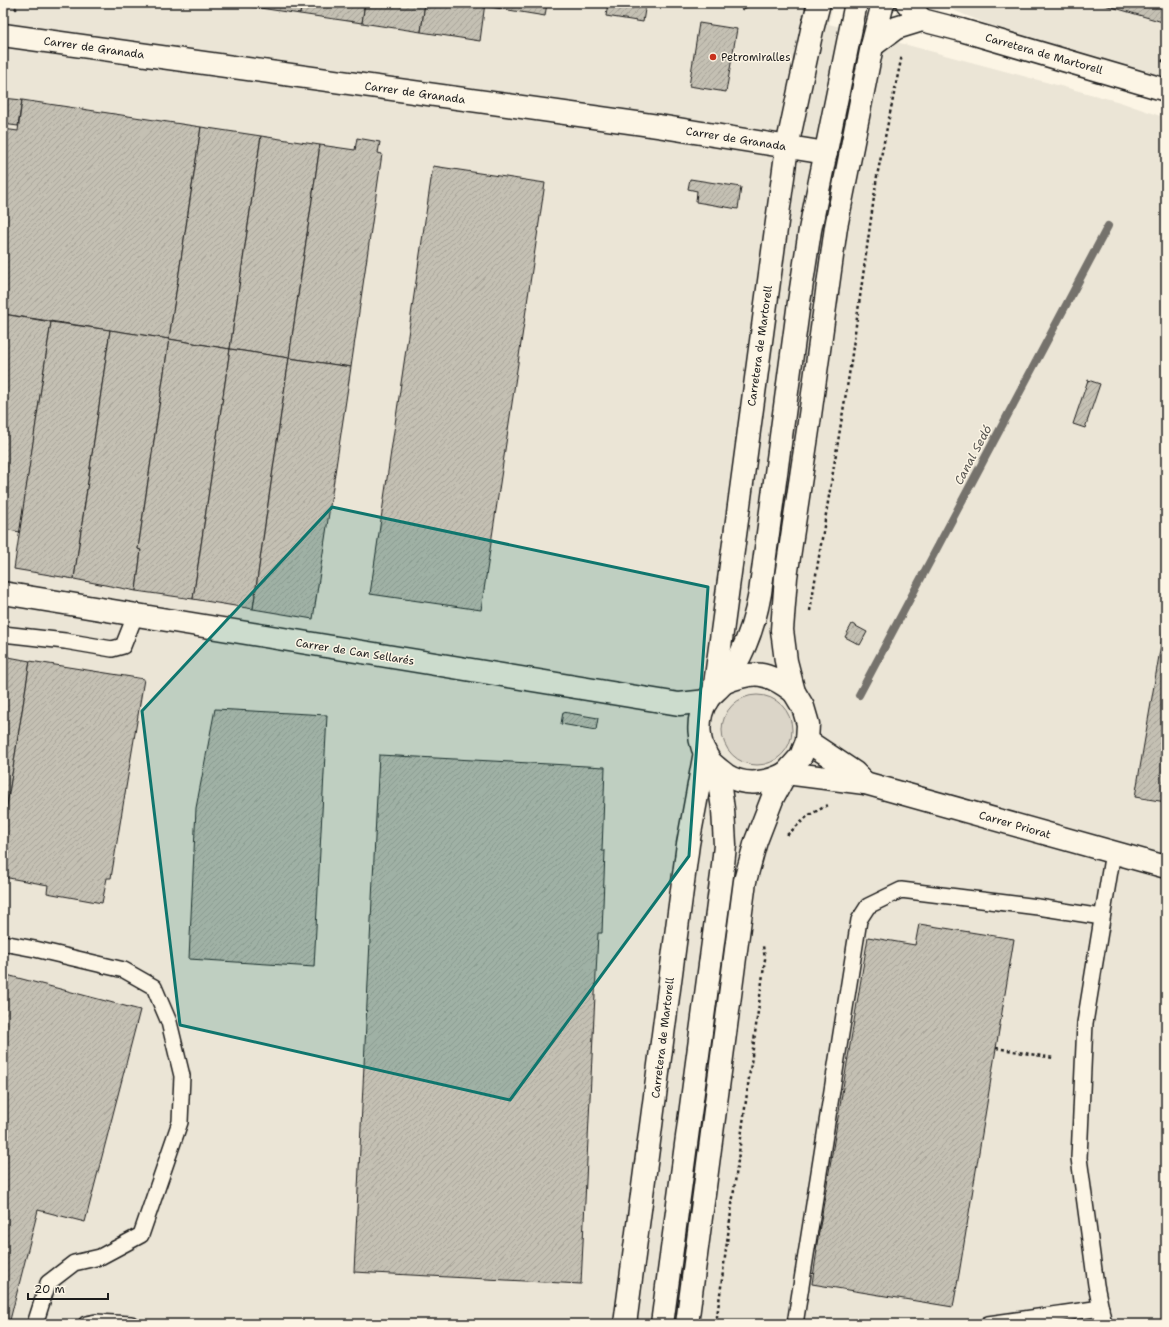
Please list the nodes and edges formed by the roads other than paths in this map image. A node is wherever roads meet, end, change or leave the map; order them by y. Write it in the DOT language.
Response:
graph roads {
  1 [pos="819,3"];
  2 [pos="856,3"];
  3 [pos="883,3"];
  4 [pos="907,3"];
  5 [pos="922,20"];
  6 [pos="3,35"];
  7 [pos="872,46"];
  8 [pos="1166,90"];
  9 [pos="787,147"];
  10 [pos="826,153"];
  11 [pos="3,593"];
  12 [pos="135,616"];
  13 [pos="3,634"];
  14 [pos="714,692"];
  15 [pos="794,692"];
  16 [pos="807,741"];
  17 [pos="711,760"];
  18 [pos="786,773"];
  19 [pos="859,782"];
  20 [pos="1113,852"];
  21 [pos="1166,867"];
  22 [pos="1102,917"];
  23 [pos="3,943"];
  24 [pos="1101,1308"];
  25 [pos="35,1324"];
  26 [pos="86,1324"];
  27 [pos="131,1324"];
  28 [pos="625,1324"];
  29 [pos="662,1324"];
  30 [pos="687,1324"];
  31 [pos="795,1324"];
  32 [pos="988,1324"];
  33 [pos="1104,1324"];
  1 -- 9 [label="street, Carretera de Martorell"];
  2 -- 10 [label="street, Carretera de Martorell"];
  3 -- 7 [label="street"];
  4 -- 5 [label="street"];
  5 -- 7 [label="street"];
  5 -- 8 [label="street, Carretera de Martorell"];
  6 -- 9 [label="street, Carrer de Granada"];
  7 -- 15 [label="street"];
  9 -- 10 [label="street, Carrer de Granada"];
  9 -- 14 [label="street, Carretera de Martorell"];
  10 -- 14 [label="street, Carretera de Martorell"];
  11 -- 12 [label="street, Carrer de Can Sellarés"];
  12 -- 13 [label="lane"];
  12 -- 14 [label="street, Carrer de Can Sellarés"];
  14 -- 15 [label="street"];
  14 -- 17 [label="street, Carretera de Martorell"];
  15 -- 16 [label="street"];
  16 -- 18 [label="street"];
  16 -- 19 [label="street, Carrer Priorat"];
  17 -- 18 [label="street"];
  17 -- 28 [label="street, Carretera de Martorell"];
  17 -- 29 [label="street, Carretera de Martorell"];
  18 -- 19 [label="street, Carrer Priorat"];
  18 -- 30 [label="street"];
  19 -- 20 [label="street, Carrer Priorat"];
  20 -- 21 [label="street, Carrer Priorat"];
  20 -- 22 [label="lane"];
  22 -- 24 [label="lane"];
  22 -- 31 [label="lane"];
  23 -- 25 [label="lane"];
  24 -- 32 [label="lane"];
  24 -- 33 [label="lane"];
  26 -- 27 [label="lane"];
}
